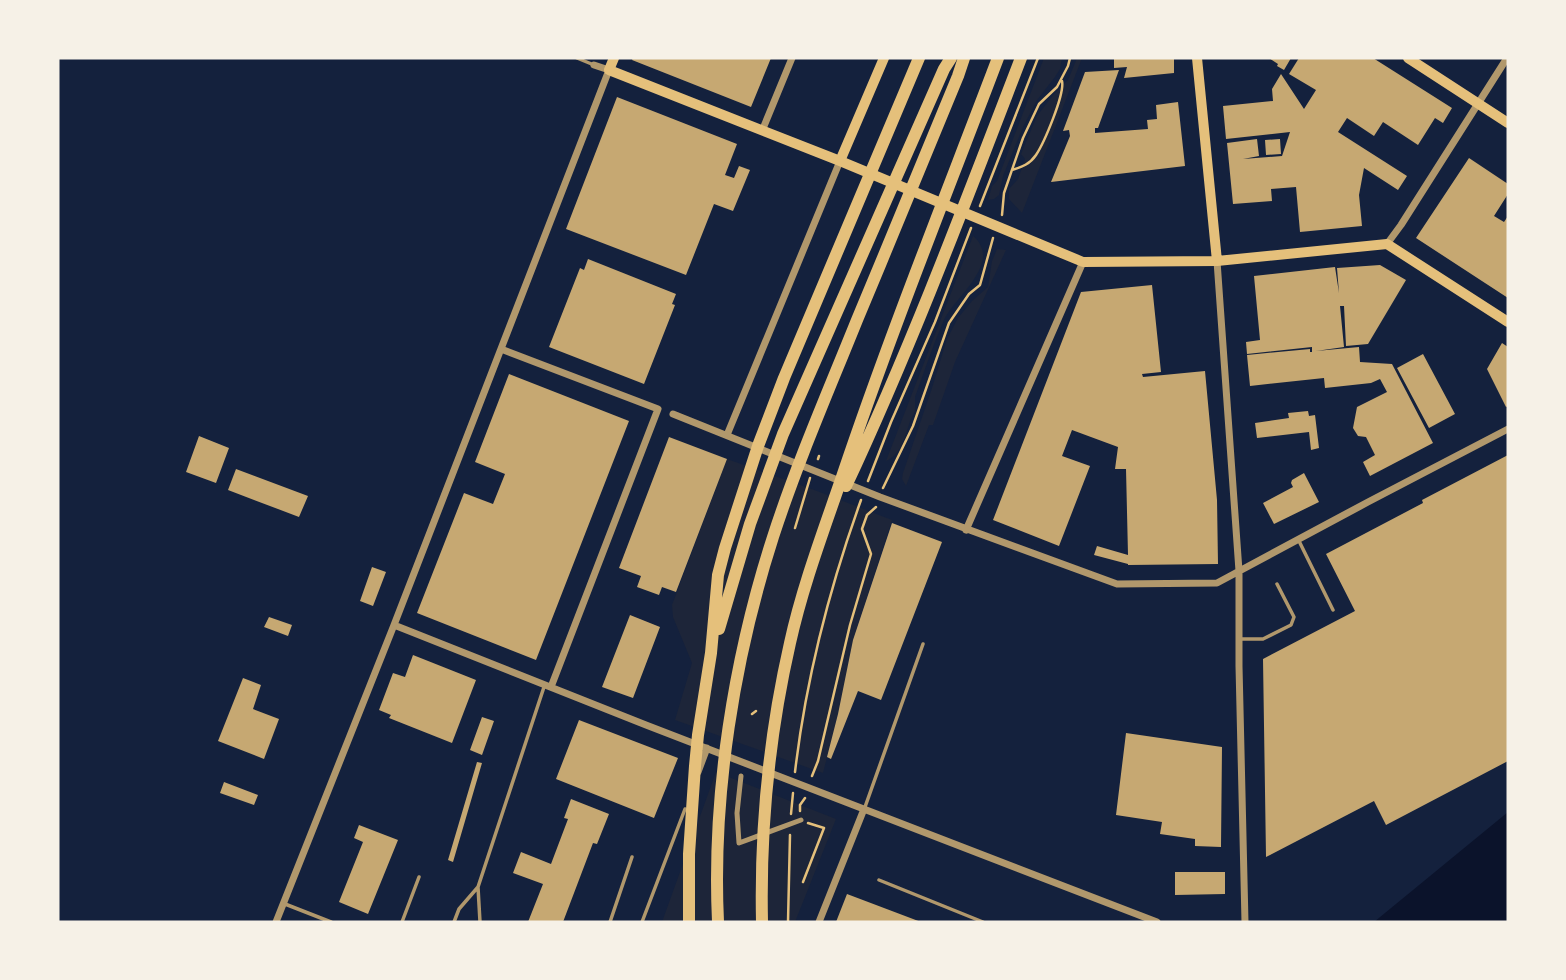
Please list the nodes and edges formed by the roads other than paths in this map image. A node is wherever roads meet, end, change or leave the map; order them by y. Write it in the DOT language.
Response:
graph roads {
  1 [pos="577,58"];
  2 [pos="614,58"];
  3 [pos="792,58"];
  4 [pos="884,58"];
  5 [pos="919,58"];
  6 [pos="951,58"];
  7 [pos="964,58"];
  8 [pos="998,58"];
  9 [pos="1021,58"];
  10 [pos="1197,58"];
  11 [pos="1408,58"];
  12 [pos="1507,58"];
  13 [pos="594,65"];
  14 [pos="609,70"];
  15 [pos="1478,103"];
  16 [pos="1508,123"];
  17 [pos="762,131"];
  18 [pos="840,162"];
  19 [pos="1387,244"];
  20 [pos="1217,261"];
  21 [pos="1083,262"];
  22 [pos="1508,321"];
  23 [pos="501,349"];
  24 [pos="673,414"];
  25 [pos="1508,429"];
  26 [pos="727,435"];
  27 [pos="967,530"];
  28 [pos="1298,539"];
  29 [pos="819,544"];
  30 [pos="1239,571"];
  31 [pos="1277,584"];
  32 [pos="1333,610"];
  33 [pos="394,625"];
  34 [pos="1239,639"];
  35 [pos="923,644"];
  36 [pos="711,653"];
  37 [pos="548,686"];
  38 [pos="708,748"];
  39 [pos="741,776"];
  40 [pos="685,809"];
  41 [pos="864,809"];
  42 [pos="801,820"];
  43 [pos="632,856"];
  44 [pos="419,877"];
  45 [pos="879,880"];
  46 [pos="478,887"];
  47 [pos="284,903"];
  48 [pos="276,922"];
  49 [pos="331,922"];
  50 [pos="402,922"];
  51 [pos="454,922"];
  52 [pos="480,922"];
  53 [pos="610,922"];
  54 [pos="642,922"];
  55 [pos="689,922"];
  56 [pos="718,922"];
  57 [pos="762,922"];
  58 [pos="819,922"];
  59 [pos="983,922"];
  60 [pos="1157,922"];
  61 [pos="1245,922"];
  1 -- 13 [label="lane"];
  2 -- 14 [label="main road"];
  3 -- 17 [label="street"];
  4 -- 18 [label="main road"];
  5 -- 36 [label="highway"];
  6 -- 36 [label="highway"];
  7 -- 56 [label="highway"];
  8 -- 29 [label="highway"];
  9 -- 29 [label="highway"];
  10 -- 20 [label="main road"];
  11 -- 15 [label="main road"];
  12 -- 15 [label="street"];
  13 -- 14 [label="street"];
  14 -- 17 [label="main road"];
  14 -- 23 [label="street"];
  15 -- 16 [label="main road"];
  15 -- 19 [label="street"];
  17 -- 18 [label="main road"];
  18 -- 21 [label="main road"];
  18 -- 26 [label="street"];
  19 -- 20 [label="main road"];
  19 -- 22 [label="main road"];
  20 -- 21 [label="main road"];
  20 -- 30 [label="street"];
  21 -- 27 [label="street"];
  23 -- 33 [label="street"];
  23 -- 37 [label="street"];
  24 -- 26 [label="street"];
  25 -- 28 [label="street"];
  26 -- 27 [label="street"];
  27 -- 30 [label="street"];
  28 -- 30 [label="street"];
  28 -- 32 [label="lane"];
  29 -- 57 [label="highway"];
  30 -- 34 [label="street"];
  31 -- 34 [label="lane"];
  33 -- 37 [label="street"];
  33 -- 47 [label="street"];
  34 -- 61 [label="street"];
  35 -- 41 [label="lane"];
  36 -- 55 [label="highway"];
  37 -- 38 [label="street"];
  37 -- 46 [label="lane"];
  38 -- 40 [label="street"];
  38 -- 41 [label="street"];
  39 -- 42 [label="street"];
  40 -- 54 [label="lane"];
  41 -- 58 [label="street"];
  41 -- 60 [label="street"];
  43 -- 53 [label="lane"];
  44 -- 50 [label="lane"];
  45 -- 59 [label="lane"];
  46 -- 51 [label="lane"];
  46 -- 52 [label="lane"];
  47 -- 48 [label="street"];
  47 -- 49 [label="lane"];
}
